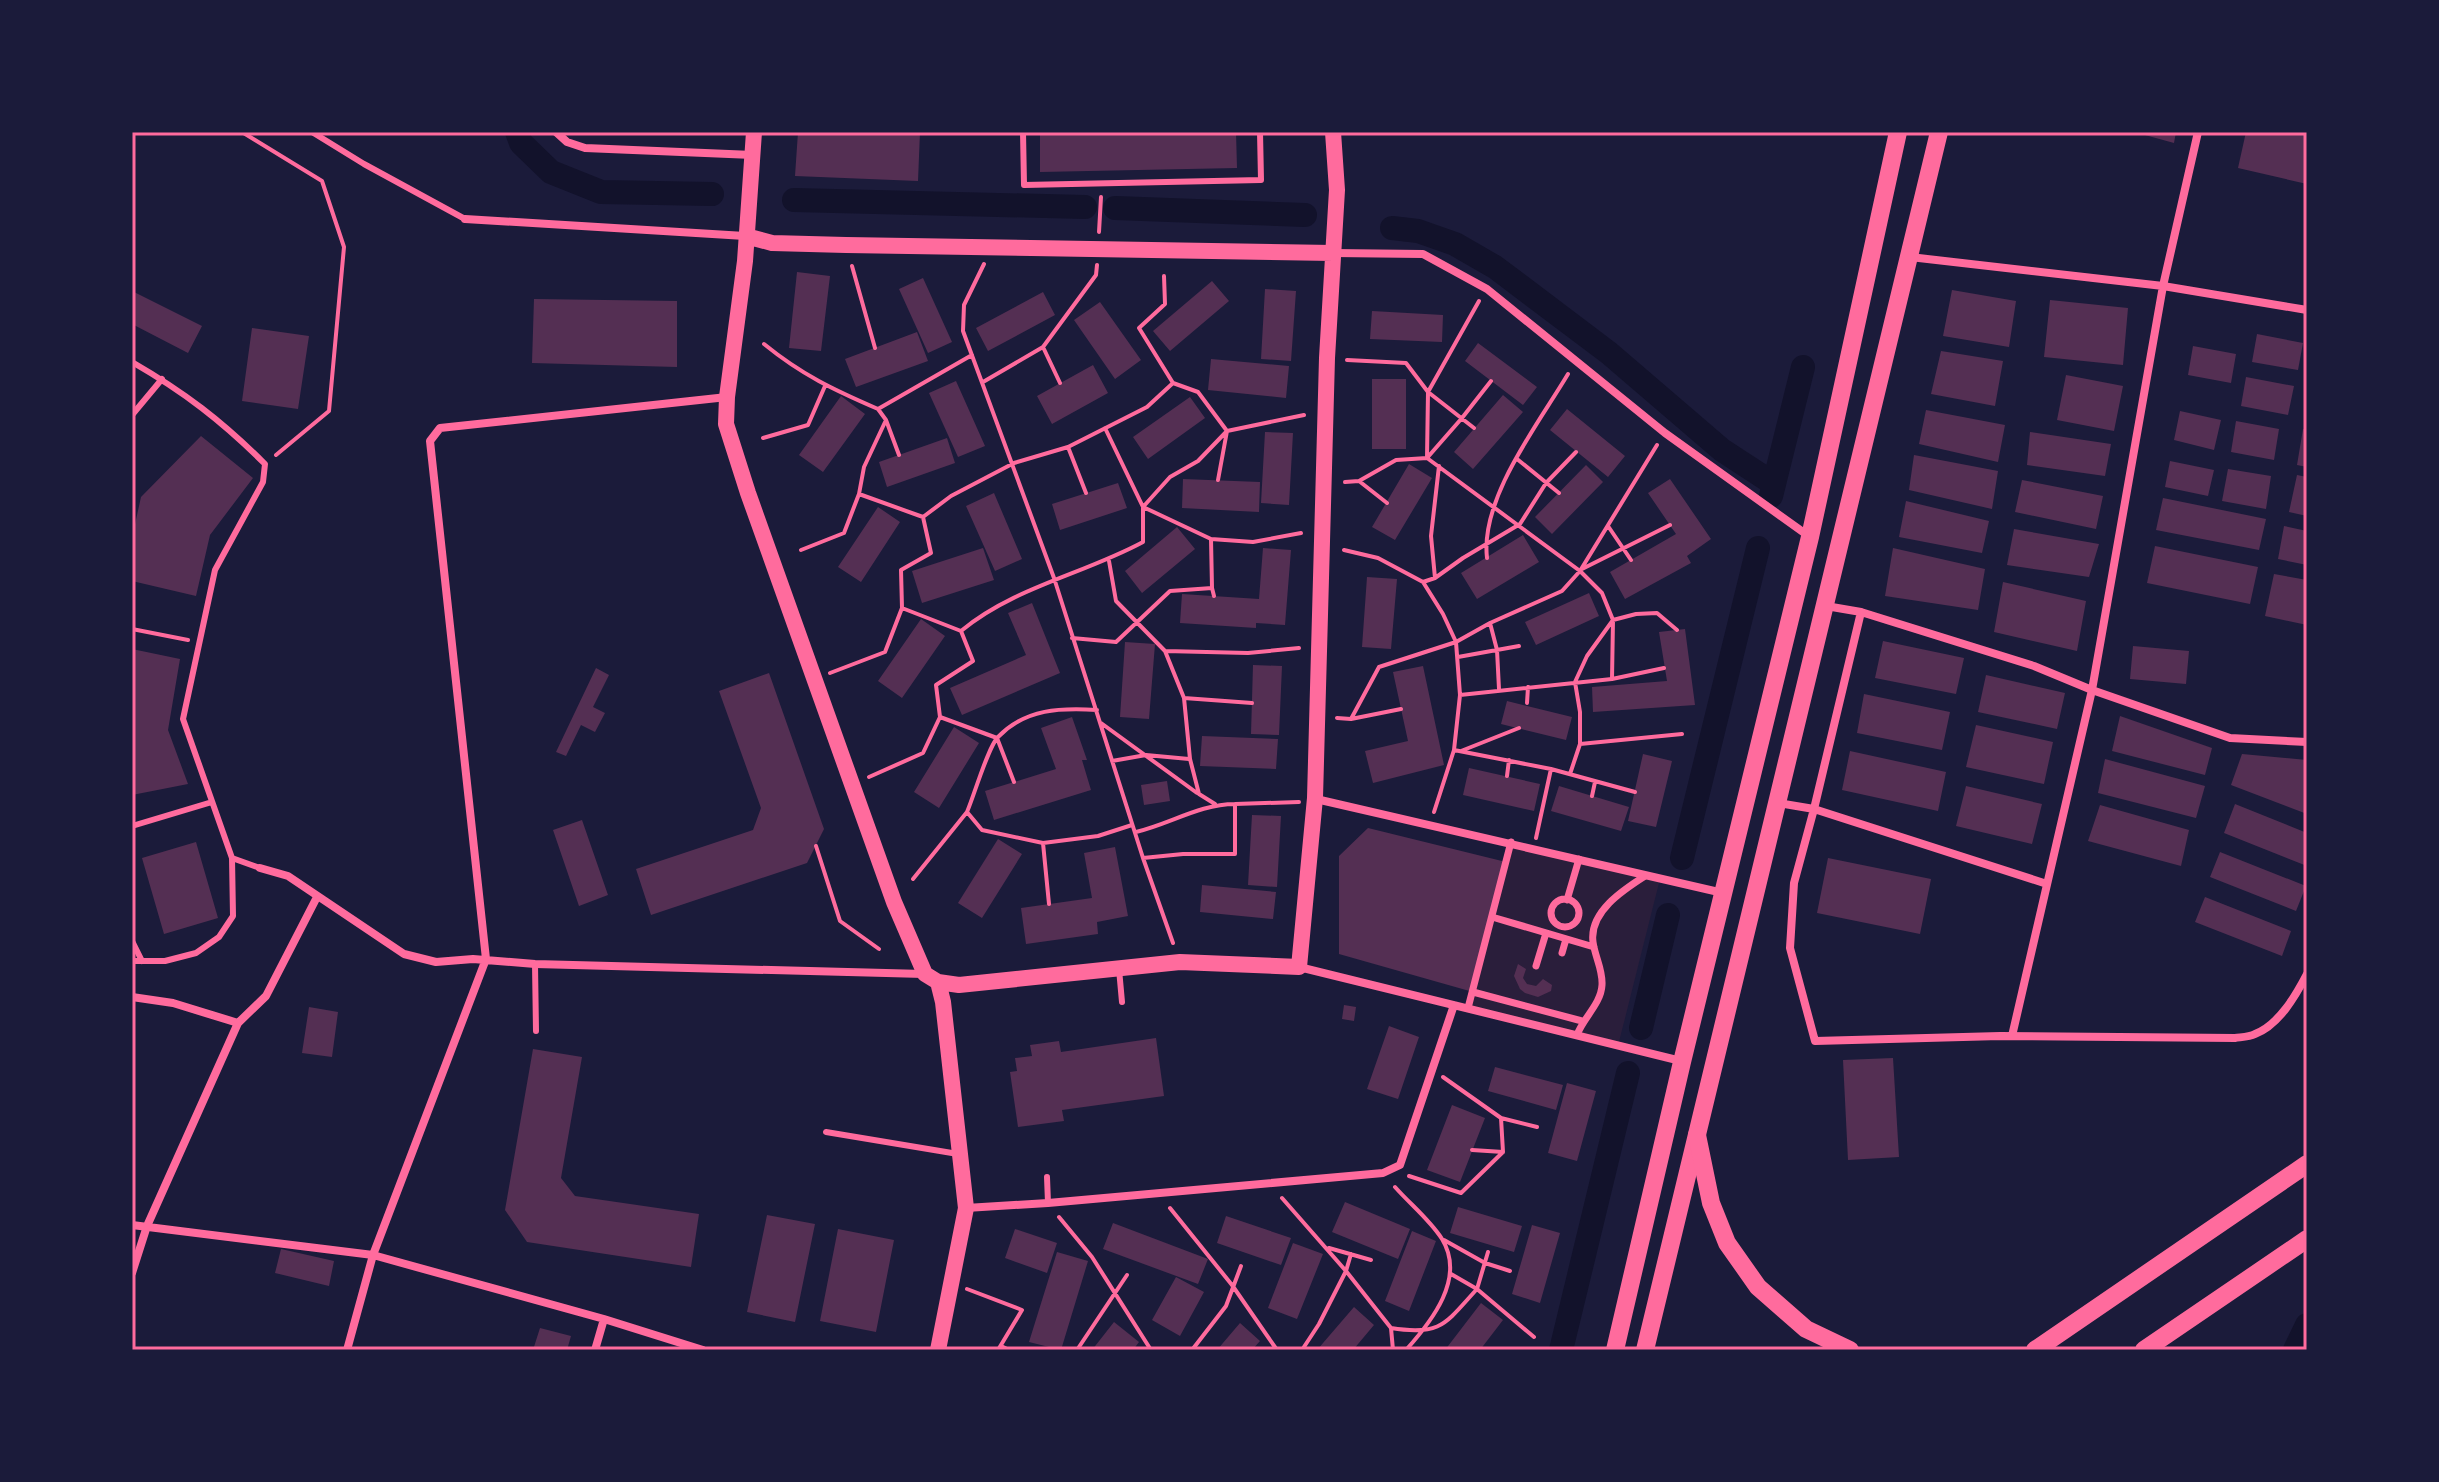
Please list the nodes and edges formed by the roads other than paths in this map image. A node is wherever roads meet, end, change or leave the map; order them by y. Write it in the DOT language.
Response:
graph roads {
  1 [pos="312,132"];
  2 [pos="556,132"];
  3 [pos="754,132"];
  4 [pos="1023,132"];
  5 [pos="1260,132"];
  6 [pos="1333,132"];
  7 [pos="1898,132"];
  8 [pos="1939,132"];
  9 [pos="2198,132"];
  10 [pos="753,155"];
  11 [pos="465,219"];
  12 [pos="746,236"];
  13 [pos="1333,253"];
  14 [pos="1910,257"];
  15 [pos="2163,286"];
  16 [pos="2307,310"];
  17 [pos="132,362"];
  18 [pos="162,379"];
  19 [pos="727,397"];
  20 [pos="132,415"];
  21 [pos="1810,537"];
  22 [pos="1825,606"];
  23 [pos="1861,612"];
  24 [pos="2092,690"];
  25 [pos="2307,742"];
  26 [pos="1315,798"];
  27 [pos="212,802"];
  28 [pos="1778,803"];
  29 [pos="1814,809"];
  30 [pos="132,826"];
  31 [pos="1511,842"];
  32 [pos="232,858"];
  33 [pos="1579,859"];
  34 [pos="260,868"];
  35 [pos="1645,876"];
  36 [pos="2047,884"];
  37 [pos="1724,893"];
  38 [pos="317,897"];
  39 [pos="1567,900"];
  40 [pos="1579,916"];
  41 [pos="1492,917"];
  42 [pos="1597,922"];
  43 [pos="1561,927"];
  44 [pos="1546,933"];
  45 [pos="1562,938"];
  46 [pos="132,941"];
  47 [pos="1594,947"];
  48 [pos="1562,953"];
  49 [pos="486,959"];
  50 [pos="132,961"];
  51 [pos="142,961"];
  52 [pos="535,964"];
  53 [pos="1536,966"];
  54 [pos="1299,967"];
  55 [pos="1119,969"];
  56 [pos="2307,974"];
  57 [pos="932,978"];
  58 [pos="1473,992"];
  59 [pos="132,997"];
  60 [pos="1122,1002"];
  61 [pos="1454,1005"];
  62 [pos="1468,1008"];
  63 [pos="1582,1021"];
  64 [pos="238,1023"];
  65 [pos="536,1031"];
  66 [pos="1577,1035"];
  67 [pos="2012,1036"];
  68 [pos="1682,1062"];
  69 [pos="826,1132"];
  70 [pos="1697,1135"];
  71 [pos="958,1154"];
  72 [pos="2307,1164"];
  73 [pos="1047,1177"];
  74 [pos="1048,1203"];
  75 [pos="966,1208"];
  76 [pos="132,1225"];
  77 [pos="147,1226"];
  78 [pos="2307,1239"];
  79 [pos="373,1255"];
  80 [pos="132,1273"];
  81 [pos="604,1319"];
  82 [pos="347,1350"];
  83 [pos="595,1350"];
  84 [pos="703,1350"];
  85 [pos="938,1350"];
  86 [pos="1615,1350"];
  87 [pos="1645,1350"];
  88 [pos="1850,1350"];
  89 [pos="2035,1350"];
  90 [pos="2144,1350"];
  1 -- 11 [label="lane"];
  2 -- 10 [label="street"];
  3 -- 10 [label="main road"];
  4 -- 5 [label="lane"];
  6 -- 13 [label="main road"];
  7 -- 21 [label="main road"];
  8 -- 14 [label="main road"];
  9 -- 15 [label="street"];
  10 -- 12 [label="main road"];
  11 -- 12 [label="street"];
  12 -- 13 [label="main road"];
  12 -- 19 [label="main road"];
  13 -- 21 [label="street"];
  13 -- 26 [label="main road"];
  14 -- 15 [label="street"];
  14 -- 22 [label="main road"];
  15 -- 16 [label="street"];
  15 -- 24 [label="street"];
  17 -- 18 [label="lane"];
  18 -- 20 [label="lane"];
  18 -- 27 [label="lane"];
  19 -- 49 [label="street"];
  19 -- 57 [label="main road"];
  21 -- 37 [label="main road"];
  22 -- 23 [label="street"];
  22 -- 28 [label="main road"];
  23 -- 24 [label="street"];
  23 -- 29 [label="street"];
  24 -- 25 [label="street"];
  24 -- 36 [label="street"];
  26 -- 31 [label="street"];
  26 -- 54 [label="main road"];
  27 -- 30 [label="lane"];
  27 -- 32 [label="lane"];
  28 -- 29 [label="street"];
  28 -- 70 [label="main road"];
  29 -- 36 [label="street"];
  29 -- 67 [label="street"];
  31 -- 33 [label="street"];
  31 -- 41 [label="street"];
  32 -- 34 [label="lane"];
  32 -- 51 [label="lane"];
  33 -- 35 [label="street"];
  33 -- 39 [label="street"];
  34 -- 38 [label="street"];
  35 -- 37 [label="street"];
  35 -- 42 [label="street"];
  36 -- 67 [label="street"];
  37 -- 68 [label="main road"];
  38 -- 49 [label="street"];
  38 -- 64 [label="street"];
  39 -- 40 [label="street"];
  39 -- 43 [label="street"];
  40 -- 42 [label="street"];
  40 -- 43 [label="street"];
  41 -- 44 [label="street"];
  41 -- 58 [label="street"];
  42 -- 47 [label="street"];
  43 -- 45 [label="street"];
  44 -- 45 [label="street"];
  44 -- 53 [label="street"];
  45 -- 47 [label="street"];
  45 -- 48 [label="street"];
  46 -- 51 [label="lane"];
  47 -- 63 [label="street"];
  49 -- 52 [label="street"];
  49 -- 79 [label="street"];
  50 -- 51 [label="lane"];
  52 -- 57 [label="street"];
  52 -- 65 [label="lane"];
  54 -- 55 [label="main road"];
  54 -- 61 [label="street"];
  55 -- 57 [label="main road"];
  55 -- 60 [label="lane"];
  56 -- 67 [label="street"];
  57 -- 71 [label="main road"];
  58 -- 62 [label="street"];
  58 -- 63 [label="street"];
  59 -- 64 [label="street"];
  61 -- 62 [label="street"];
  61 -- 74 [label="street"];
  62 -- 66 [label="street"];
  63 -- 66 [label="street"];
  64 -- 77 [label="street"];
  66 -- 68 [label="street"];
  68 -- 86 [label="main road"];
  69 -- 71 [label="lane"];
  70 -- 87 [label="main road"];
  70 -- 88 [label="main road"];
  71 -- 75 [label="main road"];
  72 -- 89 [label="main road"];
  73 -- 74 [label="lane"];
  74 -- 75 [label="street"];
  75 -- 85 [label="main road"];
  76 -- 77 [label="street"];
  77 -- 79 [label="street"];
  77 -- 80 [label="street"];
  78 -- 90 [label="main road"];
  79 -- 81 [label="street"];
  79 -- 82 [label="street"];
  81 -- 83 [label="street"];
  81 -- 84 [label="street"];
}
